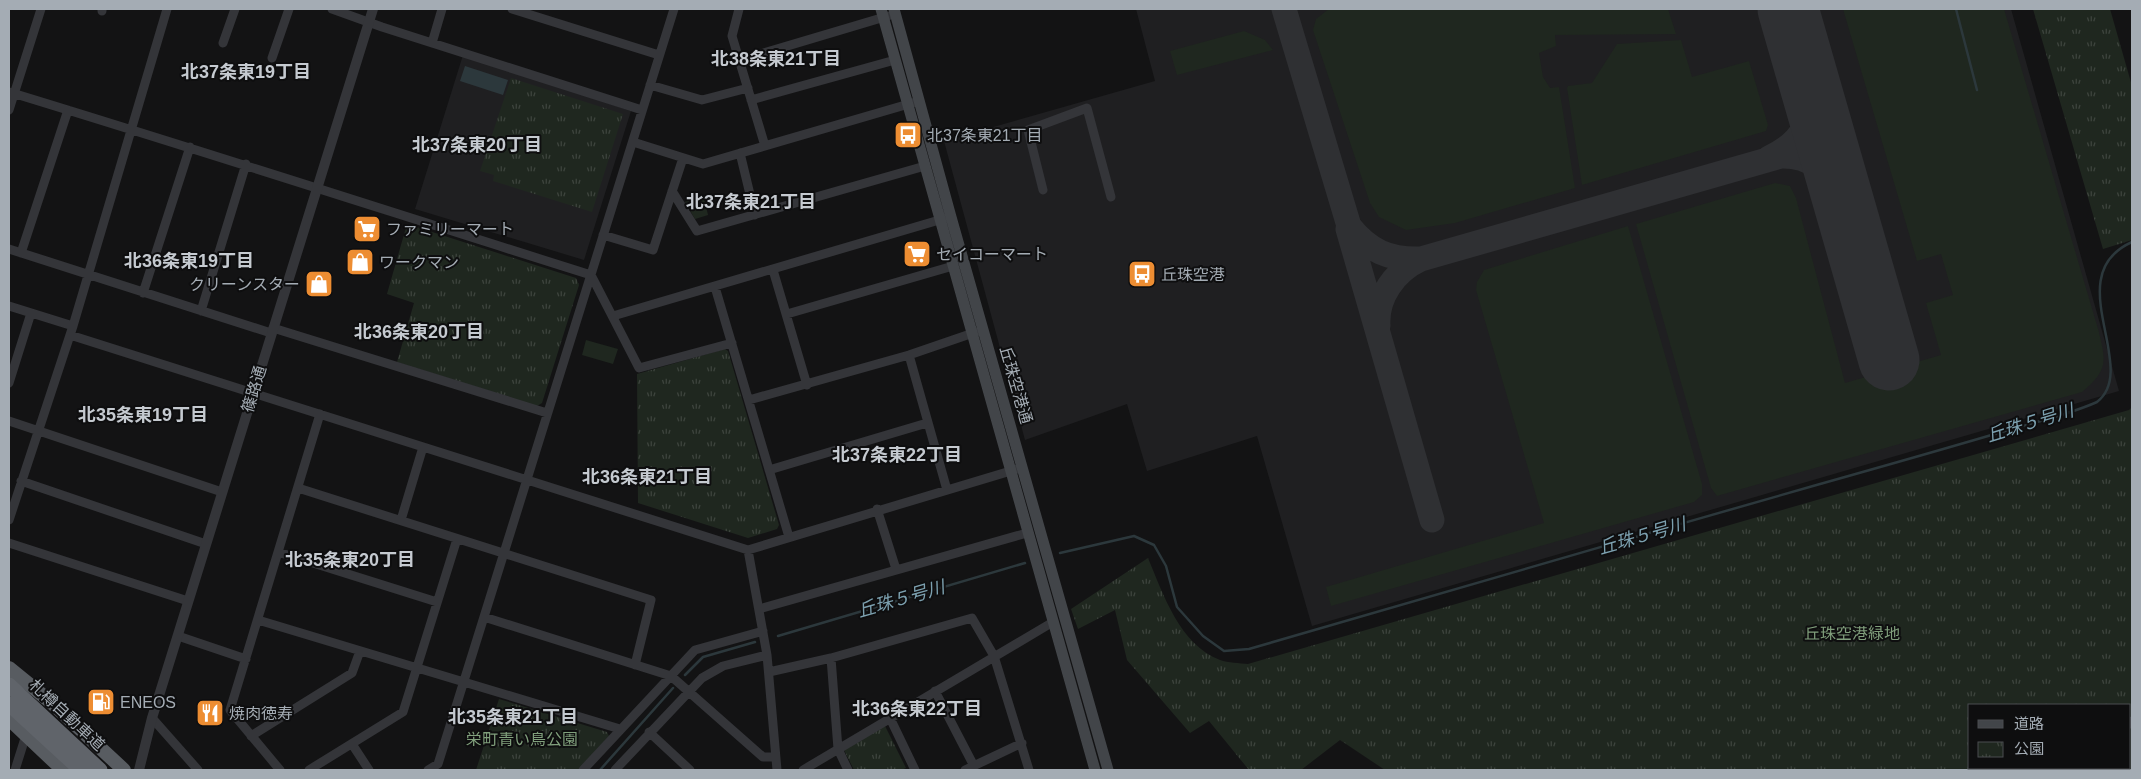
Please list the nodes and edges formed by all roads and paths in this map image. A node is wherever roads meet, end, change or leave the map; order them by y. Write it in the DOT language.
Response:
graph roads {
  1 [pos="41,9"];
  2 [pos="167,9"];
  3 [pos="235,9"];
  4 [pos="289,9"];
  5 [pos="332,9"];
  6 [pos="372,9"];
  7 [pos="442,9"];
  8 [pos="512,9"];
  9 [pos="674,9"];
  10 [pos="739,9"];
  11 [pos="895,11"];
  12 [pos="882,13"];
  13 [pos="368,21"];
  14 [pos="223,43"];
  15 [pos="432,43"];
  16 [pos="659,55"];
  17 [pos="272,58"];
  18 [pos="740,60"];
  19 [pos="895,60"];
  20 [pos="650,85"];
  21 [pos="748,88"];
  22 [pos="12,93"];
  23 [pos="751,100"];
  24 [pos="914,103"];
  25 [pos="9,110"];
  26 [pos="68,110"];
  27 [pos="642,110"];
  28 [pos="130,129"];
  29 [pos="632,142"];
  30 [pos="765,146"];
  31 [pos="190,147"];
  32 [pos="740,153"];
  33 [pos="683,158"];
  34 [pos="246,164"];
  35 [pos="925,166"];
  36 [pos="317,189"];
  37 [pos="1043,190"];
  38 [pos="672,191"];
  39 [pos="1111,197"];
  40 [pos="755,215"];
  41 [pos="945,218"];
  42 [pos="603,235"];
  43 [pos="9,249"];
  44 [pos="21,253"];
  45 [pos="953,266"];
  46 [pos="774,270"];
  47 [pos="87,275"];
  48 [pos="591,275"];
  49 [pos="715,287"];
  50 [pos="143,293"];
  51 [pos="9,306"];
  52 [pos="201,311"];
  53 [pos="31,313"];
  54 [pos="787,314"];
  55 [pos="613,316"];
  56 [pos="71,331"];
  57 [pos="272,331"];
  58 [pos="978,332"];
  59 [pos="732,342"];
  60 [pos="909,355"];
  61 [pos="9,383"];
  62 [pos="807,385"];
  63 [pos="253,393"];
  64 [pos="749,400"];
  65 [pos="547,413"];
  66 [pos="320,414"];
  67 [pos="9,421"];
  68 [pos="927,424"];
  69 [pos="38,432"];
  70 [pos="423,447"];
  71 [pos="1016,469"];
  72 [pos="769,470"];
  73 [pos="527,480"];
  74 [pos="21,481"];
  75 [pos="298,488"];
  76 [pos="947,490"];
  77 [pos="222,492"];
  78 [pos="877,509"];
  79 [pos="9,520"];
  80 [pos="401,520"];
  81 [pos="1027,533"];
  82 [pos="789,537"];
  83 [pos="457,539"];
  84 [pos="9,543"];
  85 [pos="206,544"];
  86 [pos="748,550"];
  87 [pos="278,552"];
  88 [pos="504,554"];
  89 [pos="896,570"];
  90 [pos="188,601"];
  91 [pos="437,602"];
  92 [pos="759,609"];
  93 [pos="484,618"];
  94 [pos="258,620"];
  95 [pos="1054,622"];
  96 [pos="763,631"];
  97 [pos="178,636"];
  98 [pos="360,651"];
  99 [pos="767,655"];
  100 [pos="994,656"];
  101 [pos="831,658"];
  102 [pos="246,659"];
  103 [pos="635,664"];
  104 [pos="9,668"];
  105 [pos="417,668"];
  106 [pos="769,672"];
  107 [pos="671,676"];
  108 [pos="464,683"];
  109 [pos="9,685"];
  110 [pos="935,691"];
  111 [pos="689,692"];
  112 [pos="9,704"];
  113 [pos="152,718"];
  114 [pos="890,718"];
  115 [pos="9,719"];
  116 [pos="620,729"];
  117 [pos="649,732"];
  118 [pos="26,735"];
  119 [pos="251,736"];
  120 [pos="1022,743"];
  121 [pos="352,744"];
  122 [pos="838,749"];
  123 [pos="774,757"];
  124 [pos="974,766"];
  125 [pos="441,767"];
  126 [pos="9,769"];
  127 [pos="14,770"];
  128 [pos="62,770"];
  129 [pos="81,770"];
  130 [pos="100,770"];
  131 [pos="124,770"];
  132 [pos="139,770"];
  133 [pos="198,770"];
  134 [pos="280,770"];
  135 [pos="309,770"];
  136 [pos="369,770"];
  137 [pos="428,770"];
  138 [pos="583,770"];
  139 [pos="615,770"];
  140 [pos="690,770"];
  141 [pos="777,770"];
  142 [pos="804,770"];
  143 [pos="848,770"];
  144 [pos="914,770"];
  145 [pos="965,770"];
  146 [pos="1029,770"];
  147 [pos="1095,770"];
  148 [pos="1108,770"];
  1 -- 22 [label="street"];
  2 -- 28 [label="street"];
  3 -- 14 [label="street"];
  4 -- 17 [label="street"];
  5 -- 13 [label="street"];
  6 -- 13 [label="street, 篠路通"];
  7 -- 15 [label="street"];
  8 -- 16 [label="street"];
  9 -- 16 [label="street"];
  10 -- 18 [label="street"];
  11 -- 12 [label="street"];
  11 -- 24 [label="main road, 丘珠空港通"];
  12 -- 18 [label="street"];
  12 -- 19 [label="main road, 丘珠空港通"];
  13 -- 15 [label="street"];
  13 -- 36 [label="street, 篠路通"];
  15 -- 27 [label="street"];
  16 -- 20 [label="street"];
  18 -- 21 [label="street"];
  19 -- 23 [label="street"];
  19 -- 24 [label="main road, 丘珠空港通"];
  20 -- 21 [label="street"];
  20 -- 27 [label="street"];
  21 -- 23 [label="street"];
  22 -- 25 [label="street"];
  22 -- 26 [label="street"];
  23 -- 30 [label="street"];
  24 -- 30 [label="street"];
  24 -- 35 [label="main road, 丘珠空港通"];
  24 -- 41 [label="main road, 丘珠空港通"];
  26 -- 28 [label="street"];
  26 -- 44 [label="street"];
  27 -- 29 [label="street"];
  28 -- 31 [label="street"];
  28 -- 47 [label="street"];
  29 -- 33 [label="street"];
  29 -- 42 [label="street"];
  30 -- 32 [label="street"];
  31 -- 34 [label="street"];
  31 -- 50 [label="street"];
  32 -- 33 [label="street"];
  32 -- 40 [label="street"];
  33 -- 38 [label="street"];
  34 -- 36 [label="street"];
  34 -- 52 [label="street"];
  35 -- 40 [label="street"];
  35 -- 41 [label="main road, 丘珠空港通"];
  36 -- 48 [label="street"];
  36 -- 57 [label="street, 篠路通"];
  37 -- 39 [label="street"];
  38 -- 40 [label="street"];
  38 -- 42 [label="street"];
  41 -- 45 [label="main road, 丘珠空港通"];
  41 -- 46 [label="street"];
  41 -- 58 [label="main road, 丘珠空港通"];
  42 -- 48 [label="street"];
  43 -- 44 [label="street"];
  44 -- 47 [label="street"];
  45 -- 54 [label="street"];
  45 -- 58 [label="main road, 丘珠空港通"];
  46 -- 49 [label="street"];
  46 -- 54 [label="street"];
  47 -- 50 [label="street"];
  47 -- 56 [label="street"];
  48 -- 55 [label="street"];
  48 -- 65 [label="street"];
  49 -- 55 [label="street"];
  49 -- 59 [label="street"];
  50 -- 52 [label="street"];
  51 -- 53 [label="street"];
  52 -- 57 [label="street"];
  53 -- 56 [label="street"];
  53 -- 61 [label="street"];
  54 -- 62 [label="street"];
  55 -- 59 [label="street"];
  56 -- 63 [label="street"];
  56 -- 69 [label="street"];
  57 -- 63 [label="street, 篠路通"];
  57 -- 65 [label="street"];
  58 -- 60 [label="street"];
  58 -- 71 [label="main road, 丘珠空港通"];
  59 -- 64 [label="street"];
  60 -- 62 [label="street"];
  60 -- 68 [label="street"];
  62 -- 64 [label="street"];
  63 -- 66 [label="street"];
  63 -- 77 [label="street, 篠路通"];
  64 -- 72 [label="street"];
  65 -- 73 [label="street"];
  66 -- 70 [label="street"];
  66 -- 75 [label="street"];
  67 -- 69 [label="street"];
  68 -- 72 [label="street"];
  68 -- 76 [label="street"];
  69 -- 74 [label="street"];
  69 -- 77 [label="street"];
  70 -- 73 [label="street"];
  70 -- 80 [label="street"];
  71 -- 76 [label="street"];
  71 -- 81 [label="main road, 丘珠空港通"];
  71 -- 148 [label="main road, 丘珠空港通"];
  72 -- 82 [label="street"];
  73 -- 86 [label="street"];
  73 -- 88 [label="street"];
  74 -- 79 [label="street"];
  74 -- 85 [label="street"];
  75 -- 80 [label="street"];
  75 -- 87 [label="street"];
  76 -- 78 [label="street"];
  77 -- 85 [label="street, 篠路通"];
  78 -- 82 [label="street"];
  78 -- 89 [label="street"];
  80 -- 83 [label="street"];
  81 -- 89 [label="street"];
  81 -- 95 [label="main road, 丘珠空港通"];
  82 -- 86 [label="street"];
  83 -- 88 [label="street"];
  83 -- 91 [label="street"];
  84 -- 90 [label="street"];
  85 -- 90 [label="street, 篠路通"];
  86 -- 92 [label="street"];
  87 -- 91 [label="street"];
  87 -- 94 [label="street"];
  88 -- 93 [label="street"];
  88 -- 103 [label="street"];
  89 -- 92 [label="street"];
  90 -- 97 [label="street, 篠路通"];
  91 -- 105 [label="street"];
  92 -- 96 [label="street"];
  93 -- 103 [label="street"];
  93 -- 108 [label="street"];
  94 -- 98 [label="street"];
  94 -- 102 [label="street"];
  95 -- 100 [label="street"];
  95 -- 147 [label="main road, 丘珠空港通"];
  96 -- 99 [label="street"];
  96 -- 107 [label="street"];
  97 -- 102 [label="street"];
  97 -- 113 [label="street, 篠路通"];
  98 -- 105 [label="street"];
  98 -- 119 [label="street"];
  99 -- 106 [label="street"];
  99 -- 111 [label="street"];
  100 -- 101 [label="street"];
  100 -- 110 [label="street"];
  100 -- 120 [label="street"];
  101 -- 106 [label="street"];
  101 -- 122 [label="street"];
  102 -- 119 [label="street"];
  103 -- 107 [label="street"];
  104 -- 131 [label="highway"];
  105 -- 108 [label="street"];
  105 -- 121 [label="street"];
  106 -- 123 [label="street"];
  107 -- 111 [label="street"];
  107 -- 116 [label="street"];
  108 -- 116 [label="street"];
  108 -- 125 [label="street"];
  109 -- 130 [label="highway, 札樽自動車道"];
  110 -- 114 [label="street"];
  110 -- 124 [label="street"];
  111 -- 117 [label="street"];
  111 -- 123 [label="street"];
  112 -- 129 [label="highway, 札樽自動車道"];
  113 -- 132 [label="street, 篠路通"];
  113 -- 133 [label="street"];
  114 -- 122 [label="street"];
  114 -- 144 [label="street"];
  115 -- 118 [label="highway"];
  116 -- 138 [label="street"];
  117 -- 139 [label="street"];
  117 -- 140 [label="street"];
  118 -- 127 [label="street"];
  118 -- 128 [label="highway"];
  119 -- 134 [label="street"];
  120 -- 124 [label="street"];
  120 -- 146 [label="street"];
  121 -- 135 [label="street"];
  121 -- 136 [label="street"];
  122 -- 142 [label="street"];
  122 -- 143 [label="street"];
  123 -- 141 [label="street"];
  124 -- 145 [label="street"];
  125 -- 137 [label="street"];
  126 -- 127 [label="street"];
}
